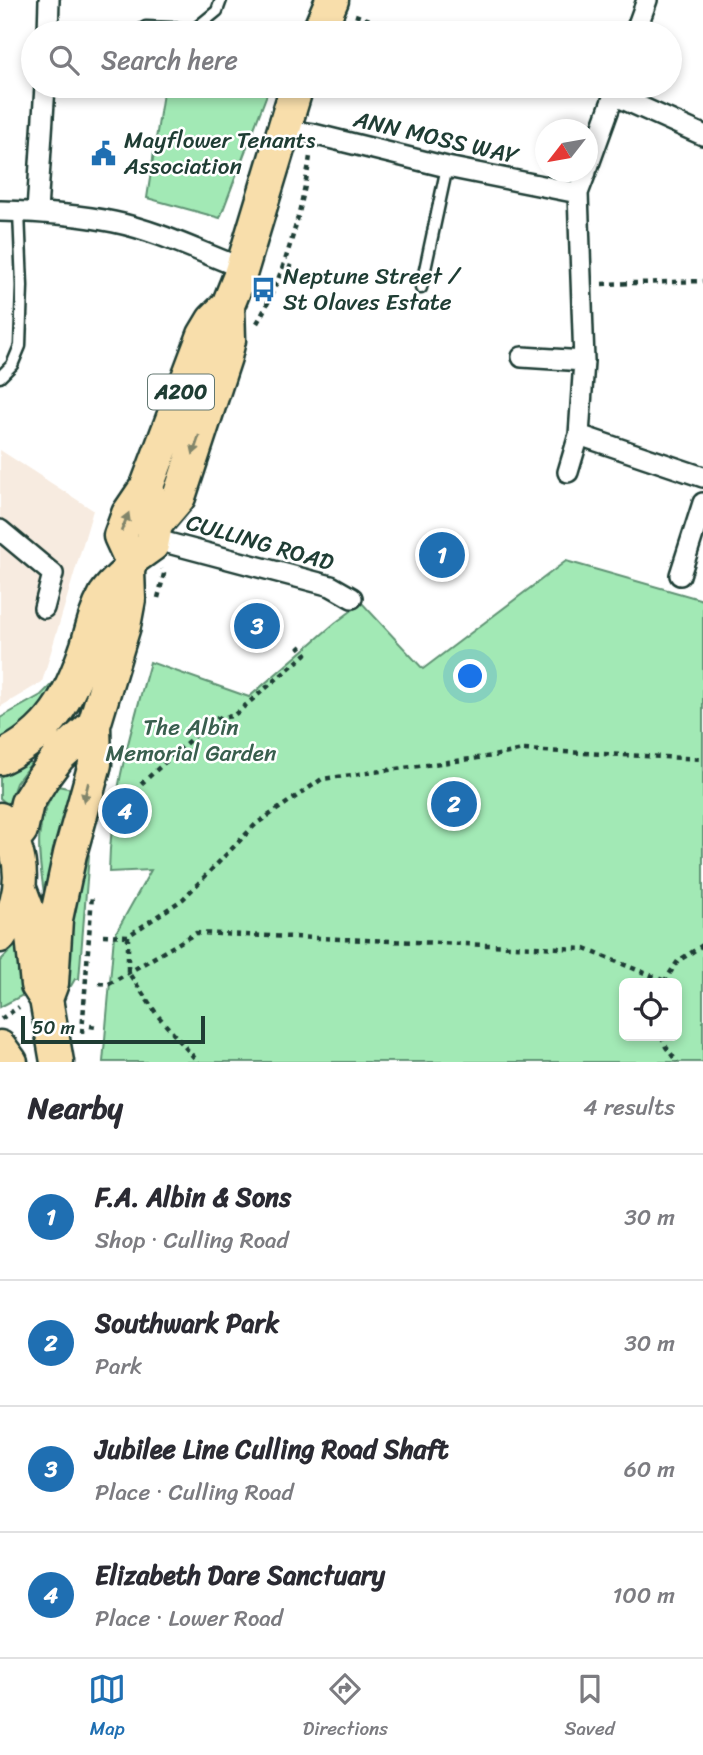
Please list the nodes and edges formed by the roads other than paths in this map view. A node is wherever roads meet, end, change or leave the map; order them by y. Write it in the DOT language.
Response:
graph roads {
  1 [pos="49,0"];
  2 [pos="220,0"];
  3 [pos="647,0"];
  4 [pos="343,8"];
  5 [pos="48,21"];
  6 [pos="205,21"];
  7 [pos="329,21"];
  8 [pos="639,21"];
  9 [pos="43,98"];
  10 [pos="293,98"];
  11 [pos="613,98"];
  12 [pos="631,98"];
  13 [pos="284,130"];
  14 [pos="703,135"];
  15 [pos="598,139"];
  16 [pos="447,167"];
  17 [pos="582,182"];
  18 [pos="578,192"];
  19 [pos="19,211"];
  20 [pos="242,268"];
  21 [pos="421,288"];
  22 [pos="228,304"];
  23 [pos="522,357"];
  24 [pos="584,361"];
  25 [pos="0,377"];
  26 [pos="579,435"];
  27 [pos="568,472"];
  28 [pos="703,477"];
  29 [pos="147,486"];
  30 [pos="703,503"];
  31 [pos="0,530"];
  32 [pos="142,549"];
  33 [pos="680,575"];
  34 [pos="352,598"];
  35 [pos="44,608"];
  36 [pos="94,725"];
  37 [pos="0,758"];
  38 [pos="5,829"];
  39 [pos="20,889"];
  40 [pos="0,936"];
  41 [pos="36,1002"];
  42 [pos="0,1047"];
  43 [pos="11,1062"];
  44 [pos="57,1062"];
  1 -- 5 [label="street"];
  2 -- 6 [label="lane"];
  3 -- 8 [label="street"];
  4 -- 7 [label="main road"];
  9 -- 19 [label="street"];
  10 -- 13 [label="main road, A200"];
  11 -- 15 [label="street"];
  12 -- 14 [label="street"];
  13 -- 16 [label="street, ANN MOSS WAY"];
  13 -- 20 [label="main road, A200"];
  16 -- 18 [label="street, ANN MOSS WAY"];
  16 -- 21 [label="lane"];
  17 -- 18 [label="street"];
  18 -- 24 [label="street"];
  19 -- 20 [label="street"];
  19 -- 25 [label="lane"];
  20 -- 22 [label="main road, A200"];
  22 -- 29 [label="main road, A200"];
  22 -- 32 [label="main road, one-way"];
  23 -- 24 [label="street"];
  24 -- 26 [label="street"];
  26 -- 27 [label="street"];
  26 -- 28 [label="street"];
  29 -- 32 [label="main road, A200"];
  32 -- 29 [label="main road, A200, one-way"];
  30 -- 33 [label="street"];
  31 -- 35 [label="street"];
  32 -- 34 [label="street, CULLING ROAD"];
  32 -- 36 [label="main road, A200"];
  32 -- 37 [label="main road"];
  36 -- 38 [label="main road"];
  36 -- 41 [label="main road, one-way"];
  38 -- 39 [label="main road"];
  39 -- 40 [label="main road"];
  39 -- 41 [label="main road"];
  41 -- 44 [label="main road"];
  42 -- 43 [label="main road"];
}
